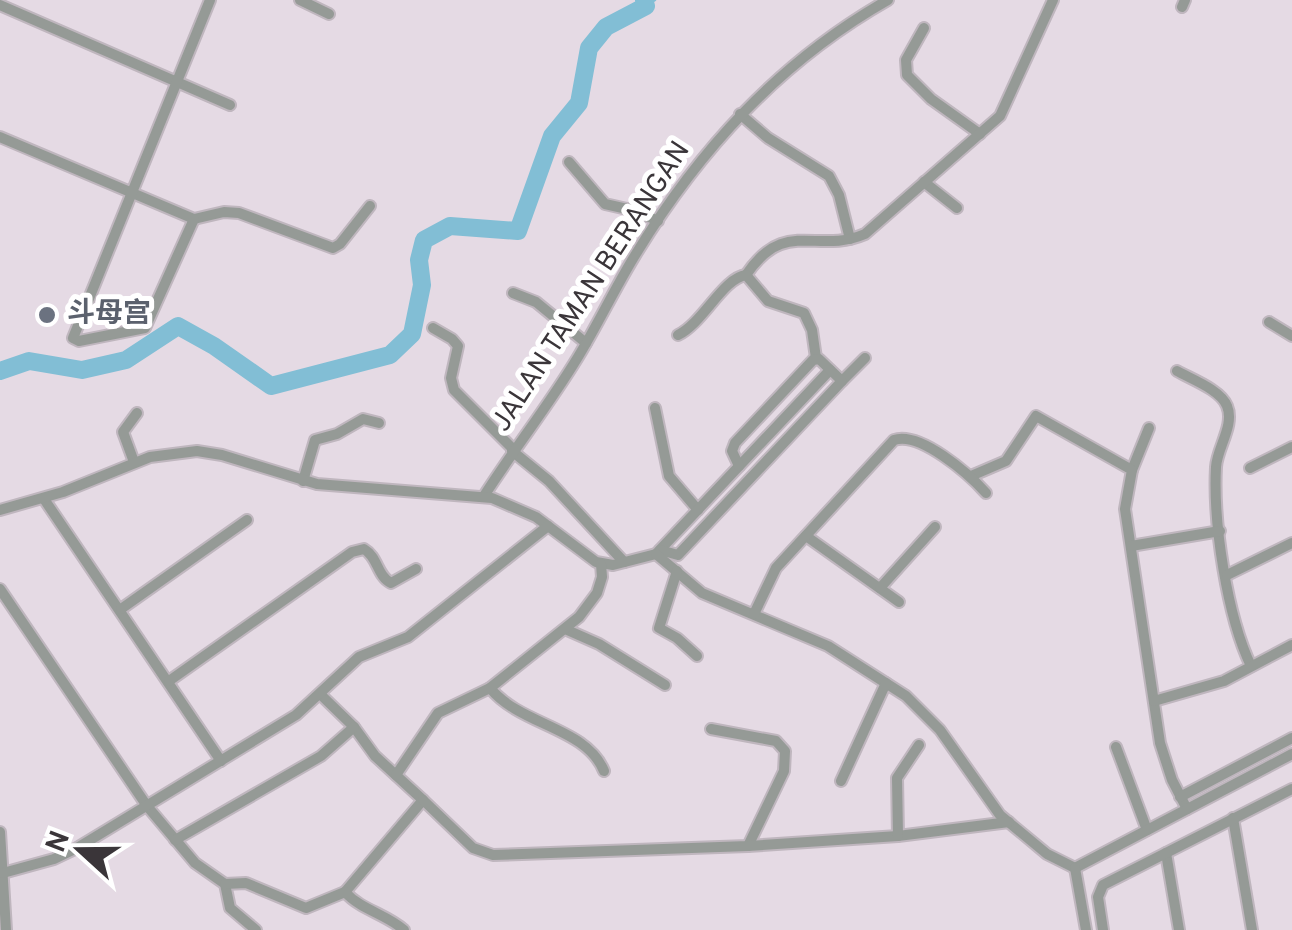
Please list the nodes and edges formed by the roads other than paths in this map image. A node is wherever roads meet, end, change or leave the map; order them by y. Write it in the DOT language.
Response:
graph roads {
  1 [pos="210,0"];
  2 [pos="300,0"];
  3 [pos="888,0"];
  4 [pos="1053,0"];
  5 [pos="0,4"];
  6 [pos="328,14"];
  7 [pos="924,28"];
  8 [pos="177,83"];
  9 [pos="230,105"];
  10 [pos="740,114"];
  11 [pos="980,134"];
  12 [pos="0,137"];
  13 [pos="569,162"];
  14 [pos="924,182"];
  15 [pos="131,194"];
  16 [pos="370,206"];
  17 [pos="957,208"];
  18 [pos="194,219"];
  19 [pos="658,221"];
  20 [pos="850,239"];
  21 [pos="746,275"];
  22 [pos="513,293"];
  23 [pos="1269,322"];
  24 [pos="432,328"];
  25 [pos="678,335"];
  26 [pos="1292,336"];
  27 [pos="586,343"];
  28 [pos="816,358"];
  29 [pos="865,358"];
  30 [pos="830,370"];
  31 [pos="1177,371"];
  32 [pos="842,382"];
  33 [pos="654,408"];
  34 [pos="137,414"];
  35 [pos="379,423"];
  36 [pos="1149,428"];
  37 [pos="1292,447"];
  38 [pos="513,450"];
  39 [pos="134,462"];
  40 [pos="739,466"];
  41 [pos="1250,468"];
  42 [pos="1132,470"];
  43 [pos="971,476"];
  44 [pos="303,481"];
  45 [pos="986,493"];
  46 [pos="484,496"];
  47 [pos="44,499"];
  48 [pos="0,510"];
  49 [pos="698,510"];
  50 [pos="246,520"];
  51 [pos="548,526"];
  52 [pos="935,527"];
  53 [pos="1220,531"];
  54 [pos="806,536"];
  55 [pos="1292,543"];
  56 [pos="1131,546"];
  57 [pos="658,552"];
  58 [pos="624,562"];
  59 [pos="601,564"];
  60 [pos="416,569"];
  61 [pos="677,571"];
  62 [pos="1227,575"];
  63 [pos="880,588"];
  64 [pos="0,589"];
  65 [pos="899,602"];
  66 [pos="120,609"];
  67 [pos="754,614"];
  68 [pos="565,628"];
  69 [pos="1292,645"];
  70 [pos="696,656"];
  71 [pos="1251,666"];
  72 [pos="169,681"];
  73 [pos="886,683"];
  74 [pos="664,685"];
  75 [pos="490,688"];
  76 [pos="320,694"];
  77 [pos="1154,700"];
  78 [pos="354,727"];
  79 [pos="711,729"];
  80 [pos="1292,738"];
  81 [pos="919,744"];
  82 [pos="1116,747"];
  83 [pos="1292,754"];
  84 [pos="221,761"];
  85 [pos="604,772"];
  86 [pos="396,774"];
  87 [pos="841,781"];
  88 [pos="1292,789"];
  89 [pos="1180,797"];
  90 [pos="424,800"];
  91 [pos="147,806"];
  92 [pos="1187,809"];
  93 [pos="1233,818"];
  94 [pos="1008,822"];
  95 [pos="1147,830"];
  96 [pos="0,832"];
  97 [pos="898,836"];
  98 [pos="175,840"];
  99 [pos="748,846"];
  100 [pos="1166,853"];
  101 [pos="1075,868"];
  102 [pos="4,873"];
  103 [pos="225,884"];
  104 [pos="2,888"];
  105 [pos="345,892"];
  106 [pos="6,930"];
  107 [pos="256,930"];
  108 [pos="404,930"];
  109 [pos="1086,930"];
  110 [pos="1103,930"];
  111 [pos="1179,930"];
  112 [pos="1252,930"];
  1 -- 8 [label="street"];
  2 -- 6 [label="street"];
  3 -- 10 [label="street, JALAN TAMAN BERANGAN"];
  4 -- 11 [label="street"];
  5 -- 8 [label="street"];
  7 -- 11 [label="street"];
  8 -- 9 [label="street"];
  8 -- 15 [label="street"];
  10 -- 19 [label="street, JALAN TAMAN BERANGAN"];
  10 -- 20 [label="street"];
  11 -- 14 [label="street"];
  12 -- 15 [label="street"];
  13 -- 19 [label="street"];
  14 -- 17 [label="street"];
  14 -- 20 [label="street"];
  15 -- 18 [label="street"];
  15 -- 18 [label="street"];
  16 -- 18 [label="street"];
  19 -- 27 [label="street, JALAN TAMAN BERANGAN"];
  20 -- 21 [label="street"];
  21 -- 25 [label="street"];
  21 -- 28 [label="street"];
  22 -- 27 [label="street"];
  23 -- 26 [label="street"];
  24 -- 38 [label="street"];
  27 -- 38 [label="street, JALAN TAMAN BERANGAN"];
  28 -- 30 [label="street"];
  28 -- 40 [label="street"];
  29 -- 32 [label="street"];
  30 -- 32 [label="street"];
  30 -- 40 [label="street"];
  31 -- 53 [label="street"];
  32 -- 57 [label="street"];
  33 -- 49 [label="street"];
  34 -- 39 [label="street"];
  35 -- 44 [label="street"];
  36 -- 42 [label="street"];
  37 -- 41 [label="street"];
  38 -- 46 [label="street, JALAN TAMAN BERANGAN"];
  38 -- 58 [label="street"];
  39 -- 44 [label="street"];
  39 -- 47 [label="street"];
  40 -- 49 [label="street"];
  42 -- 43 [label="street"];
  42 -- 56 [label="street"];
  43 -- 45 [label="street"];
  43 -- 54 [label="street"];
  44 -- 46 [label="street"];
  46 -- 51 [label="street"];
  47 -- 48 [label="street"];
  47 -- 66 [label="street"];
  49 -- 57 [label="street"];
  50 -- 66 [label="street"];
  51 -- 59 [label="street"];
  51 -- 76 [label="street"];
  52 -- 63 [label="street"];
  53 -- 56 [label="street"];
  53 -- 62 [label="street"];
  54 -- 63 [label="street"];
  54 -- 67 [label="street"];
  55 -- 62 [label="street"];
  56 -- 77 [label="street"];
  57 -- 58 [label="street"];
  57 -- 61 [label="street"];
  58 -- 59 [label="street"];
  59 -- 68 [label="street"];
  60 -- 72 [label="street"];
  61 -- 67 [label="street"];
  61 -- 70 [label="street"];
  62 -- 71 [label="street"];
  63 -- 65 [label="street"];
  64 -- 91 [label="street"];
  66 -- 72 [label="street"];
  67 -- 73 [label="street"];
  68 -- 74 [label="street"];
  68 -- 75 [label="street"];
  69 -- 71 [label="street"];
  71 -- 77 [label="street"];
  72 -- 84 [label="street"];
  73 -- 87 [label="street"];
  73 -- 94 [label="street"];
  75 -- 85 [label="street"];
  75 -- 86 [label="street"];
  76 -- 78 [label="street"];
  76 -- 84 [label="street"];
  77 -- 89 [label="street"];
  78 -- 86 [label="street"];
  78 -- 98 [label="street"];
  79 -- 99 [label="street"];
  80 -- 89 [label="street"];
  81 -- 97 [label="street"];
  82 -- 95 [label="street"];
  83 -- 92 [label="street"];
  84 -- 91 [label="street"];
  86 -- 90 [label="street"];
  88 -- 93 [label="street"];
  89 -- 92 [label="street"];
  90 -- 99 [label="street"];
  90 -- 105 [label="street"];
  91 -- 98 [label="street"];
  91 -- 102 [label="street"];
  92 -- 95 [label="street"];
  93 -- 100 [label="street"];
  93 -- 112 [label="street"];
  94 -- 97 [label="street"];
  94 -- 101 [label="street"];
  95 -- 101 [label="street"];
  96 -- 102 [label="street"];
  97 -- 99 [label="street"];
  98 -- 103 [label="street"];
  100 -- 110 [label="street"];
  100 -- 111 [label="street"];
  101 -- 109 [label="street"];
  102 -- 104 [label="street"];
  103 -- 105 [label="street"];
  103 -- 107 [label="street"];
  104 -- 106 [label="street"];
  105 -- 108 [label="street"];
}
